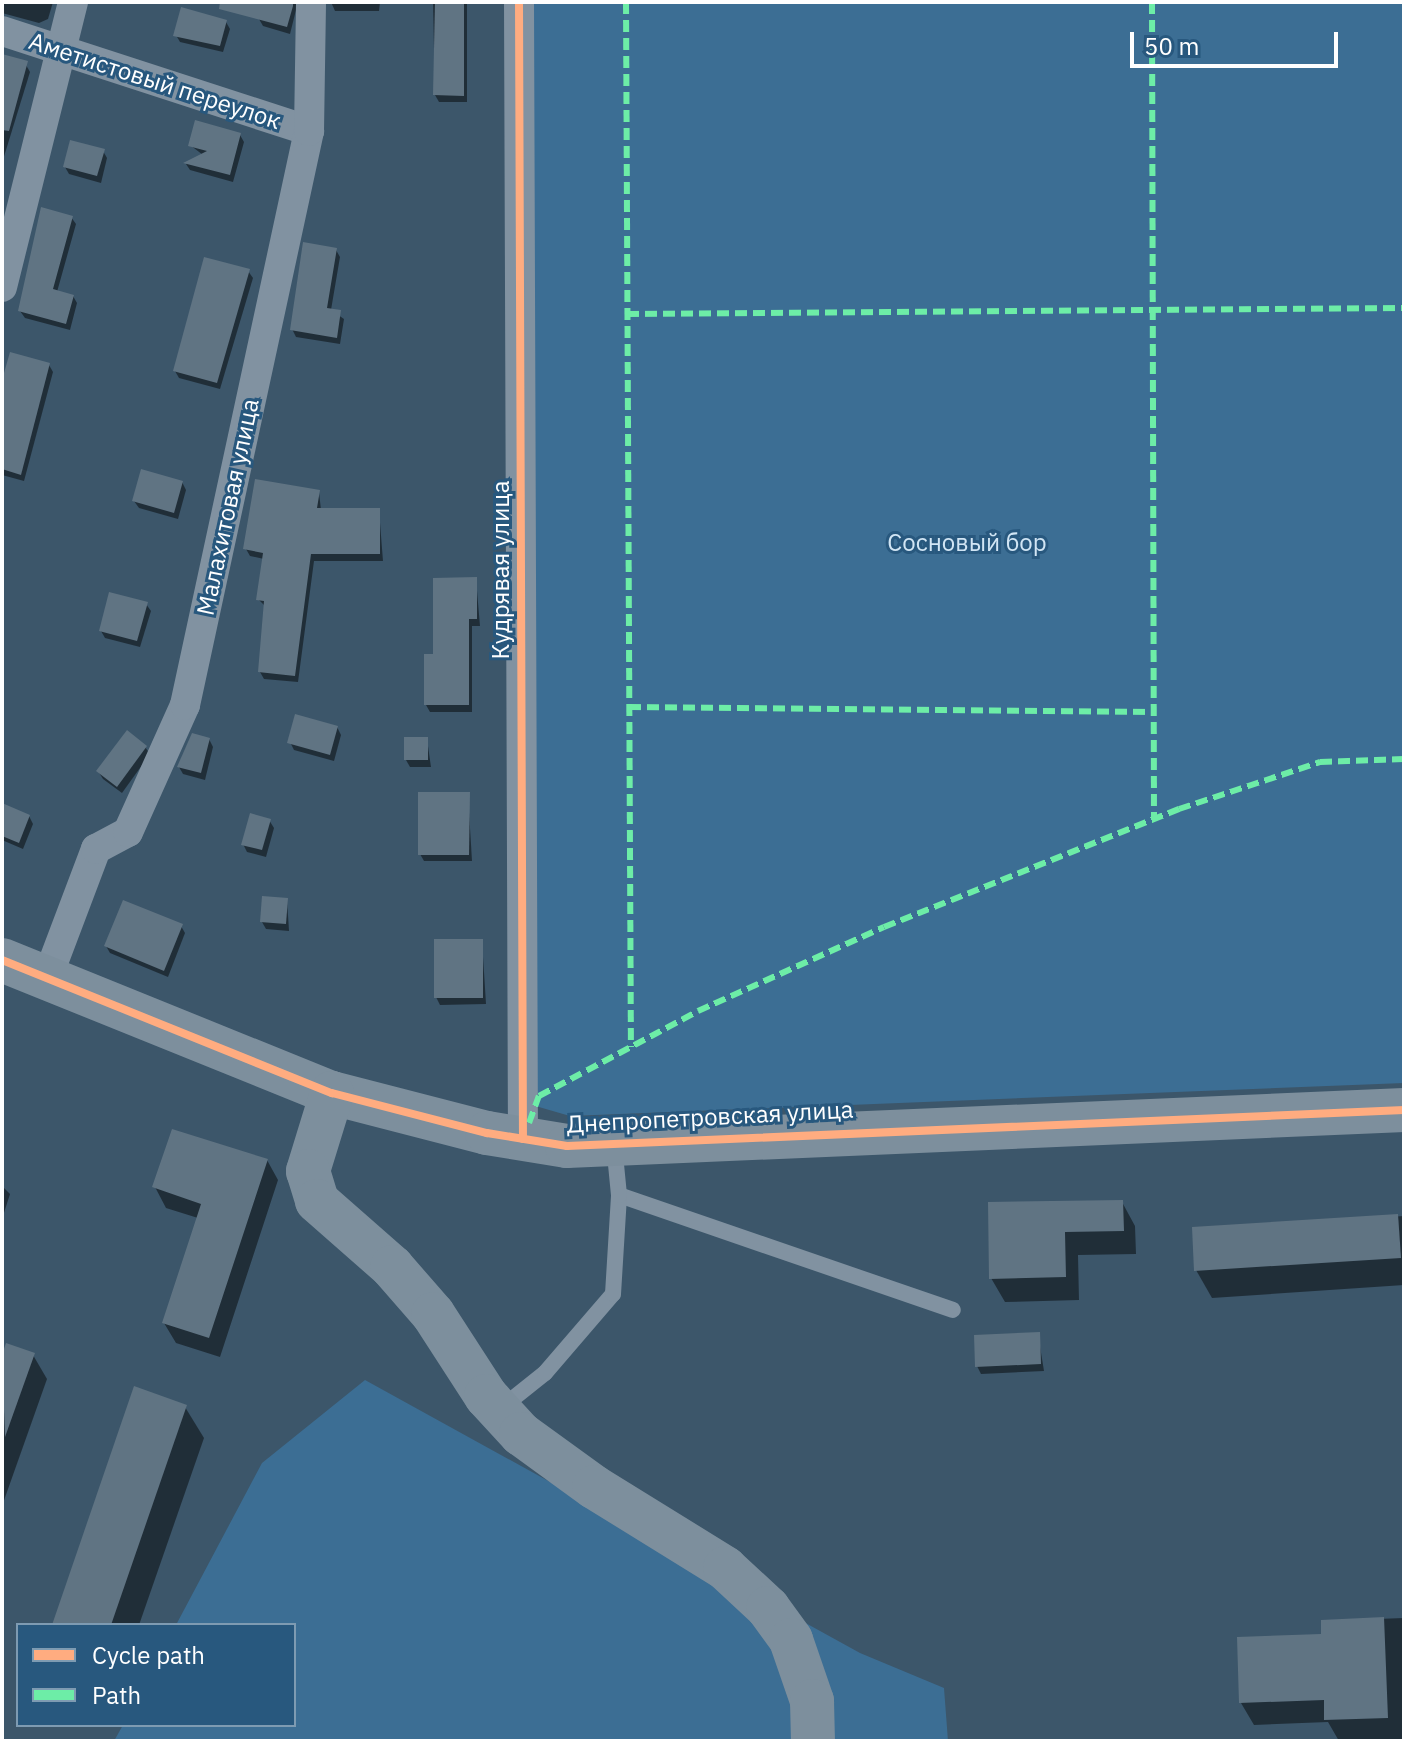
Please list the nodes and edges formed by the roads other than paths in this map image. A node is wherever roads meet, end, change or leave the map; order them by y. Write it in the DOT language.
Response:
graph roads {
  1 [pos="73,2"];
  2 [pos="311,2"];
  3 [pos="519,2"];
  4 [pos="2,31"];
  5 [pos="60,51"];
  6 [pos="309,131"];
  7 [pos="2,287"];
  8 [pos="2,960"];
  9 [pos="48,976"];
  10 [pos="332,1093"];
  11 [pos="1404,1110"];
  12 [pos="523,1139"];
  13 [pos="613,1142"];
  14 [pos="619,1195"];
  15 [pos="953,1310"];
  16 [pos="499,1410"];
  17 [pos="813,1741"];
  1 -- 5 [label="street"];
  2 -- 6 [label="street, Малахитовая улица"];
  3 -- 12 [label="street, Кудрявая улица"];
  4 -- 5 [label="street, Аметистовый переулок"];
  5 -- 6 [label="street, Аметистовый переулок"];
  5 -- 7 [label="street"];
  6 -- 9 [label="street, Малахитовая улица"];
  8 -- 9 [label="street, Днепропетровская улица"];
  9 -- 10 [label="street, Днепропетровская улица"];
  10 -- 12 [label="street, Днепропетровская улица"];
  10 -- 16 [label="street"];
  11 -- 13 [label="street, Днепропетровская улица"];
  12 -- 13 [label="street, Днепропетровская улица"];
  13 -- 14 [label="lane"];
  14 -- 15 [label="lane"];
  14 -- 16 [label="lane"];
  16 -- 17 [label="street"];
}
